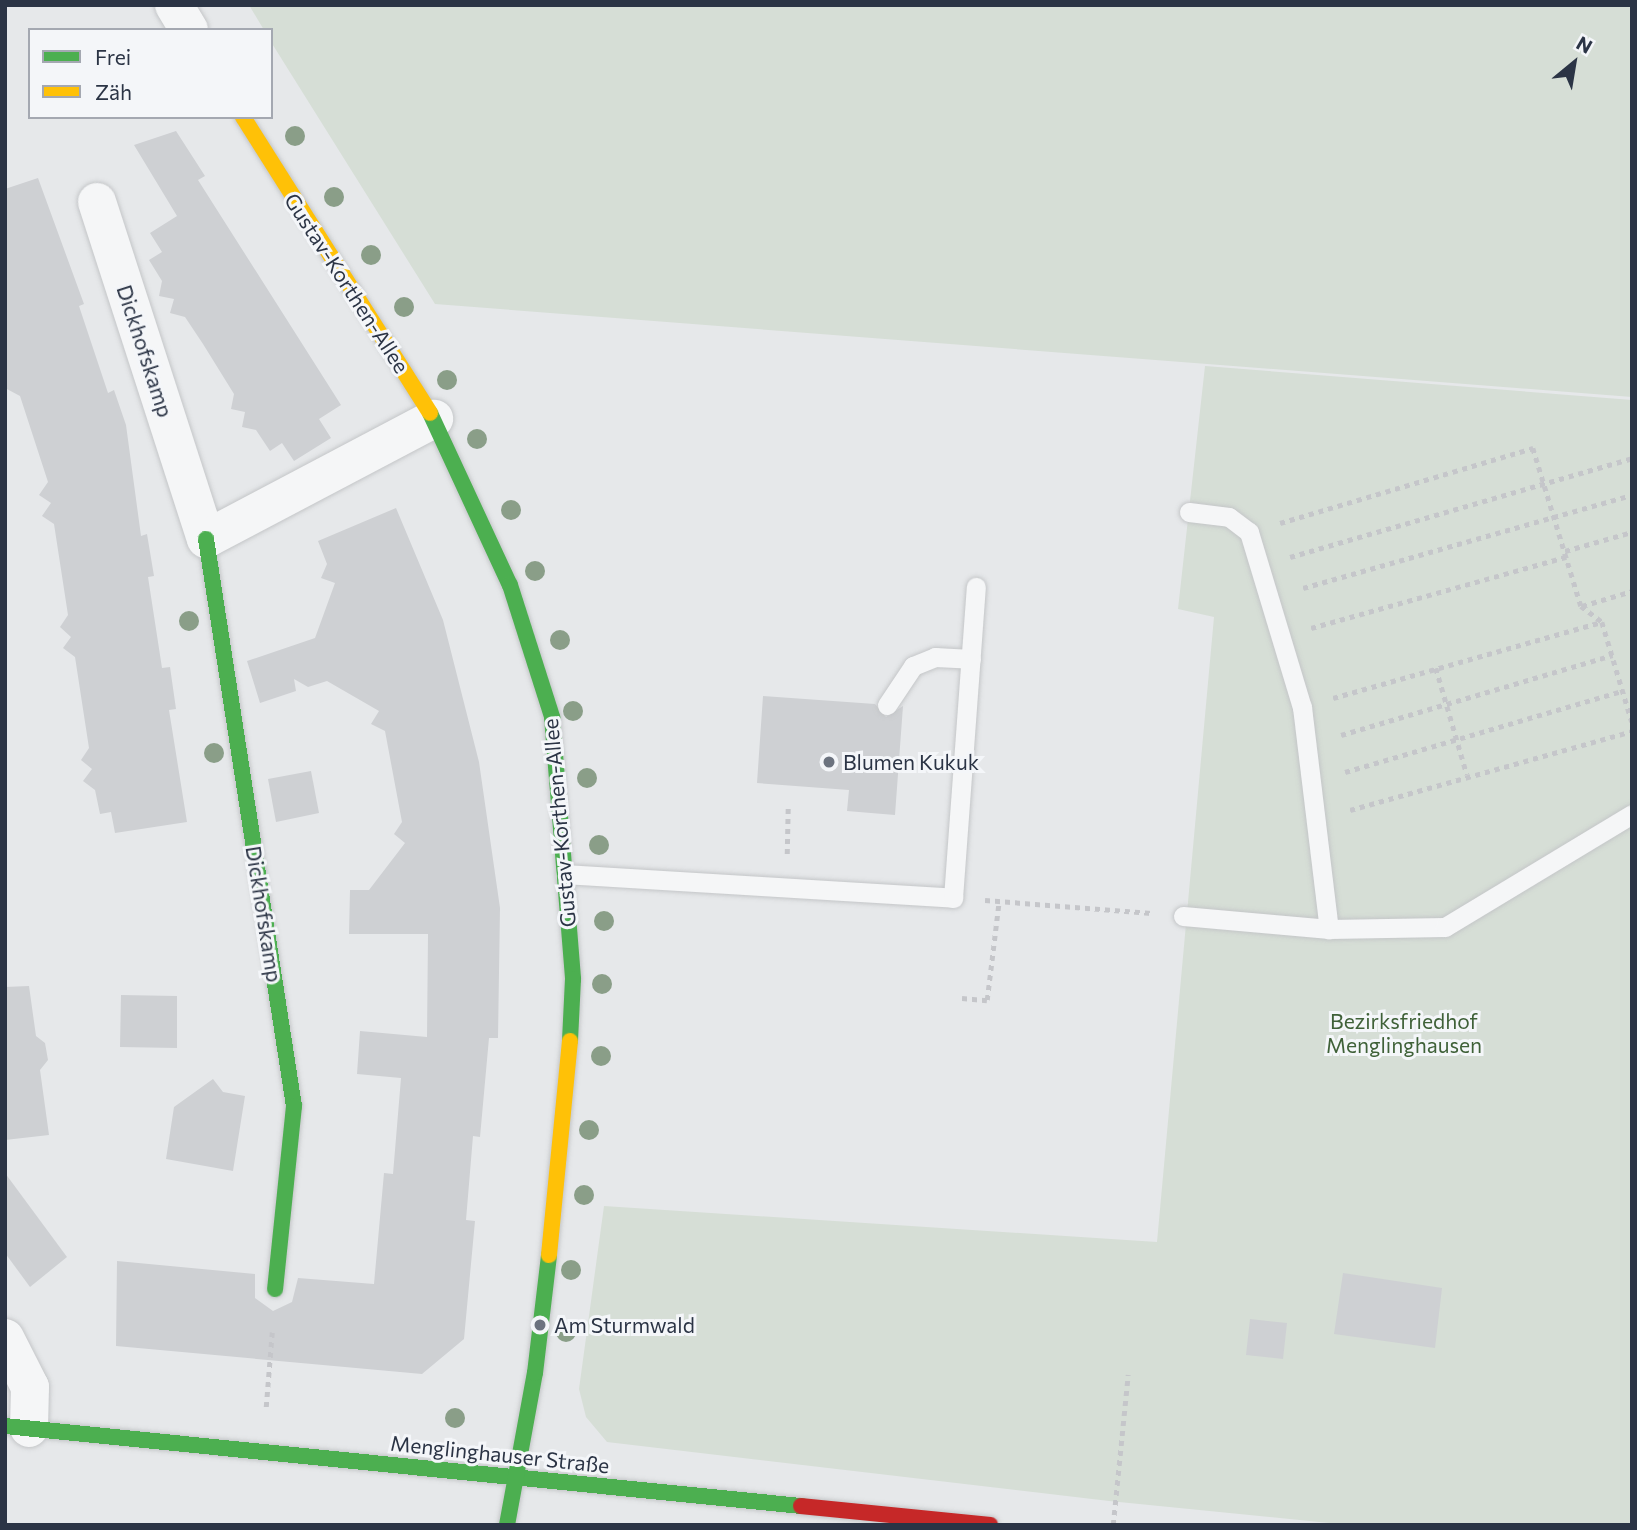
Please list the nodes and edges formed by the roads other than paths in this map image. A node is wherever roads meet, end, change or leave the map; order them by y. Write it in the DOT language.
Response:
graph roads {
  1 [pos="174,5"];
  2 [pos="188,28"];
  3 [pos="244,119"];
  4 [pos="97,202"];
  5 [pos="434,419"];
  6 [pos="1189,512"];
  7 [pos="206,540"];
  8 [pos="976,587"];
  9 [pos="971,659"];
  10 [pos="887,705"];
  11 [pos="1632,814"];
  12 [pos="565,874"];
  13 [pos="1183,916"];
  14 [pos="1329,929"];
  15 [pos="275,1289"];
  16 [pos="5,1338"];
  17 [pos="17,1427"];
  18 [pos="515,1476"];
  19 [pos="875,1519"];
  20 [pos="507,1525"];
  21 [pos="990,1525"];
  1 -- 2 [label="street"];
  3 -- 5 [label="street, Gustav-Korthen-Allee"];
  4 -- 7 [label="street, Dickhofskamp"];
  5 -- 7 [label="street"];
  5 -- 12 [label="street, Gustav-Korthen-Allee"];
  6 -- 14 [label="lane"];
  7 -- 15 [label="street, Dickhofskamp"];
  8 -- 9 [label="lane"];
  9 -- 10 [label="lane"];
  9 -- 12 [label="lane"];
  11 -- 14 [label="lane"];
  12 -- 18 [label="street, Gustav-Korthen-Allee"];
  13 -- 14 [label="lane"];
  16 -- 17 [label="street"];
  17 -- 18 [label="street, Menglinghauser Straße"];
  18 -- 19 [label="street, Menglinghauser Straße"];
  18 -- 20 [label="street"];
  19 -- 21 [label="street, Menglinghauser Straße"];
}
